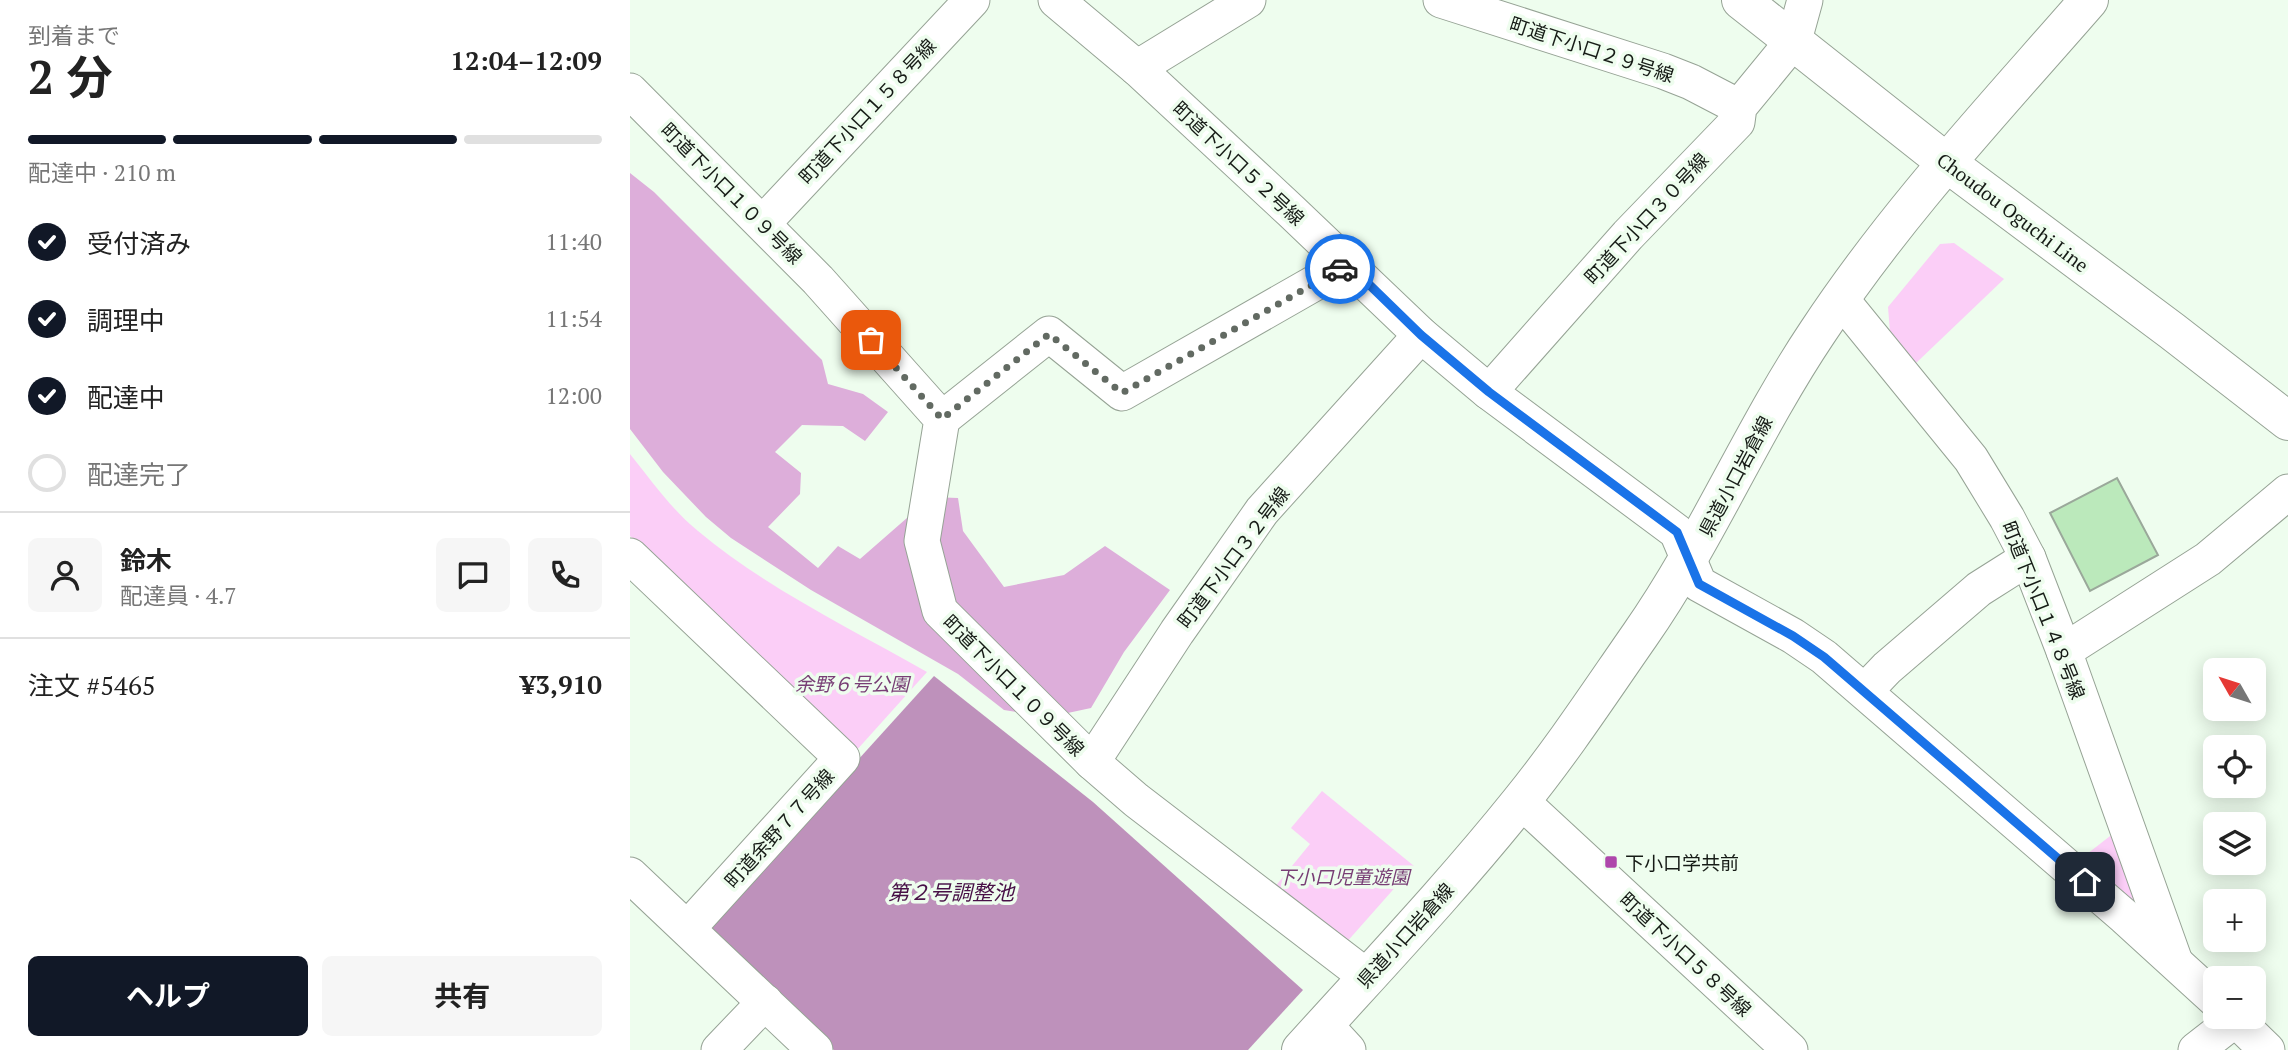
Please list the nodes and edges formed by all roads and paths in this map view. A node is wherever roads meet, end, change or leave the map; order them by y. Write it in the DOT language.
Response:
graph roads {
  1 [pos="972,0"];
  2 [pos="1056,0"];
  3 [pos="1248,0"];
  4 [pos="1441,0"];
  5 [pos="1741,0"];
  6 [pos="1805,0"];
  7 [pos="2090,0"];
  8 [pos="1794,40"];
  9 [pos="1137,68"];
  10 [pos="630,91"];
  11 [pos="1739,107"];
  12 [pos="1947,163"];
  13 [pos="763,223"];
  14 [pos="1348,264"];
  15 [pos="1840,298"];
  16 [pos="1421,335"];
  17 [pos="1489,392"];
  18 [pos="942,419"];
  19 [pos="2288,421"];
  20 [pos="2288,492"];
  21 [pos="630,556"];
  22 [pos="2028,558"];
  23 [pos="1689,561"];
  24 [pos="2064,651"];
  25 [pos="1865,691"];
  26 [pos="1092,762"];
  27 [pos="1521,801"];
  28 [pos="630,875"];
  29 [pos="688,928"];
  30 [pos="2175,962"];
  31 [pos="1367,977"];
  32 [pos="2203,988"];
  33 [pos="765,1002"];
  34 [pos="2214,1029"];
  35 [pos="2245,1029"];
  36 [pos="1325,1041"];
  37 [pos="2288,1041"];
  38 [pos="719,1050"];
  39 [pos="815,1050"];
  40 [pos="1790,1050"];
  41 [pos="2196,1050"];
  42 [pos="2267,1050"];
  43 [pos="2277,1050"];
  1 -- 13 [label="street, 町道下小口１５８号線"];
  2 -- 9 [label="street, 町道下小口５２号線"];
  3 -- 9 [label="street"];
  4 -- 11 [label="street, 町道下小口２９号線"];
  5 -- 8 [label="main road, Choudou Oguchi Line"];
  6 -- 8 [label="street"];
  7 -- 12 [label="main road, 県道小口岩倉線"];
  8 -- 11 [label="street, 町道下小口３０号線"];
  8 -- 12 [label="main road, Choudou Oguchi Line"];
  9 -- 14 [label="street, 町道下小口５２号線"];
  10 -- 13 [label="street, 町道下小口１０９号線"];
  11 -- 17 [label="street, 町道下小口３０号線"];
  12 -- 15 [label="main road, 県道小口岩倉線"];
  12 -- 19 [label="main road, Choudou Oguchi Line"];
  13 -- 18 [label="street, 町道下小口１０９号線"];
  14 -- 16 [label="street, 町道下小口５２号線"];
  14 -- 18 [label="street"];
  15 -- 22 [label="street, 町道下小口１４８号線"];
  15 -- 23 [label="main road, 県道小口岩倉線"];
  16 -- 17 [label="street, 町道下小口５２号線"];
  16 -- 26 [label="street, 町道下小口３２号線"];
  17 -- 23 [label="street, 町道下小口５２号線"];
  18 -- 26 [label="street, 町道下小口１０９号線"];
  20 -- 24 [label="street"];
  21 -- 29 [label="street, 町道余野７７号線"];
  22 -- 24 [label="street, 町道下小口１４８号線"];
  22 -- 25 [label="street"];
  23 -- 25 [label="street, 町道下小口５２号線"];
  23 -- 27 [label="main road, 県道小口岩倉線"];
  24 -- 30 [label="street, 町道下小口１４８号線"];
  25 -- 30 [label="street, 町道下小口５２号線"];
  26 -- 31 [label="street, 町道下小口１０９号線"];
  27 -- 31 [label="main road, 県道小口岩倉線"];
  27 -- 40 [label="street, 町道下小口５８号線"];
  28 -- 29 [label="street"];
  29 -- 33 [label="street"];
  30 -- 32 [label="street, 町道下小口５２号線"];
  31 -- 36 [label="main road, 県道小口岩倉線"];
  33 -- 38 [label="street"];
  33 -- 39 [label="street"];
  34 -- 41 [label="street"];
  35 -- 42 [label="street, 町道下小口５２号線"];
  37 -- 43 [label="street"];
}
